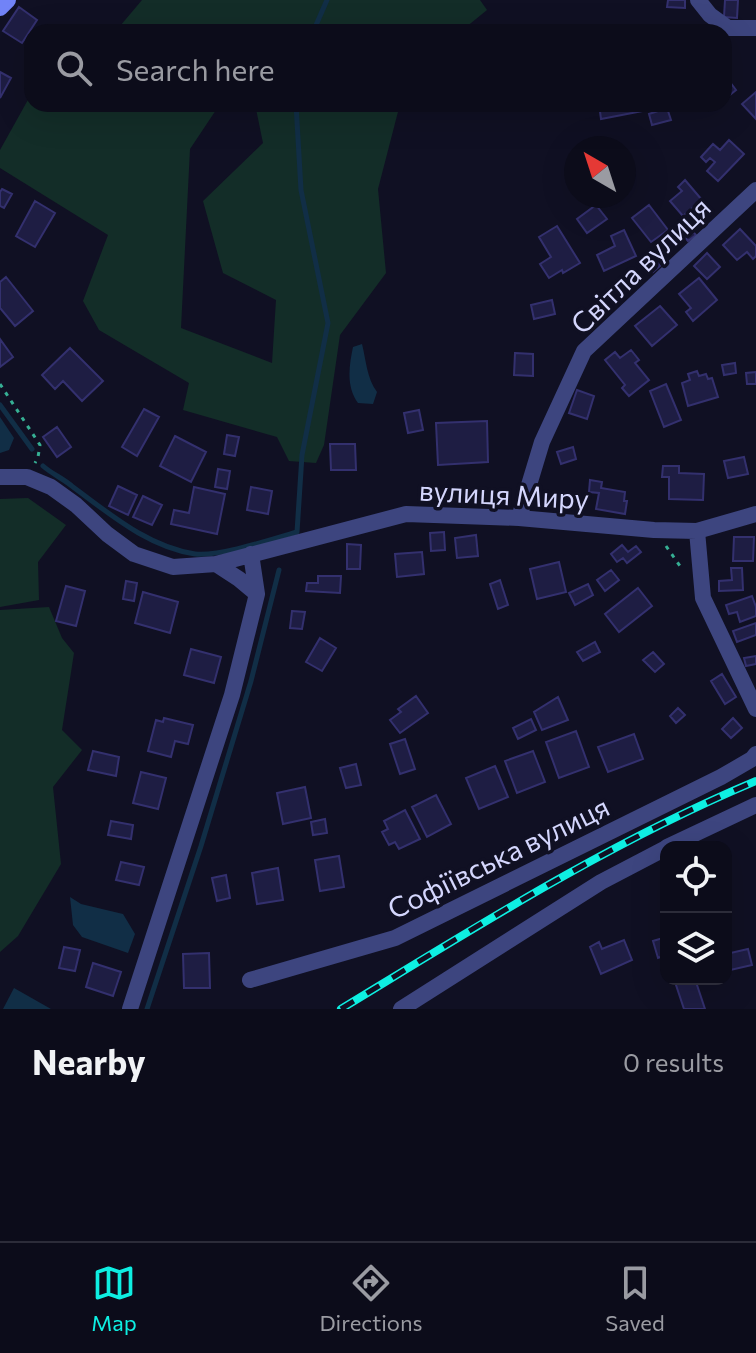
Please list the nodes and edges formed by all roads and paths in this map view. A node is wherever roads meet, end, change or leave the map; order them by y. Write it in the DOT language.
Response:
graph roads {
  1 [pos="8,0"];
  2 [pos="698,0"];
  3 [pos="0,8"];
  4 [pos="722,24"];
  5 [pos="732,28"];
  6 [pos="756,28"];
  7 [pos="756,190"];
  8 [pos="0,384"];
  9 [pos="0,477"];
  10 [pos="27,477"];
  11 [pos="756,514"];
  12 [pos="519,518"];
  13 [pos="654,530"];
  14 [pos="697,531"];
  15 [pos="251,554"];
  16 [pos="216,564"];
  17 [pos="687,575"];
  18 [pos="257,594"];
  19 [pos="756,709"];
  20 [pos="756,754"];
  21 [pos="756,805"];
  22 [pos="680,841"];
  23 [pos="660,851"];
  24 [pos="250,980"];
  25 [pos="130,1009"];
  26 [pos="401,1009"];
  1 -- 3 [label="street"];
  2 -- 4 [label="street"];
  5 -- 6 [label="street"];
  7 -- 12 [label="street, Світла вулиця"];
  8 -- 10 [label="path"];
  9 -- 10 [label="street, вулиця Миру"];
  10 -- 16 [label="street, вулиця Миру"];
  11 -- 14 [label="street, вулиця Миру"];
  12 -- 13 [label="street, вулиця Миру"];
  12 -- 15 [label="street, вулиця Миру"];
  13 -- 14 [label="street, вулиця Миру"];
  13 -- 17 [label="path"];
  14 -- 19 [label="street"];
  15 -- 16 [label="street, вулиця Миру"];
  15 -- 18 [label="street"];
  16 -- 18 [label="street"];
  18 -- 25 [label="street"];
  20 -- 24 [label="street, Софіївська вулиця"];
  21 -- 22 [label="street"];
  23 -- 26 [label="street"];
}
